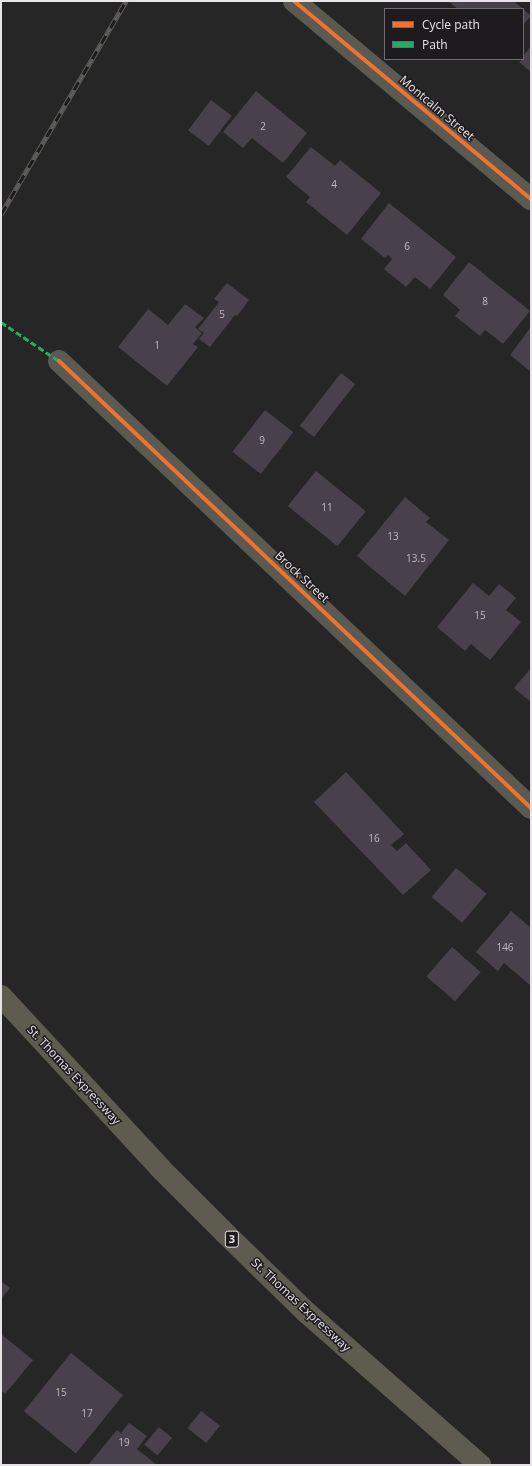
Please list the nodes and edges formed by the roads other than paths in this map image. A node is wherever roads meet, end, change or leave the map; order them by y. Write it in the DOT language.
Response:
graph roads {
  1 [pos="294,1"];
  2 [pos="531,199"];
  3 [pos="59,361"];
  4 [pos="531,808"];
  5 [pos="1,996"];
  6 [pos="480,1465"];
  1 -- 2 [label="street, Montcalm Street"];
  3 -- 4 [label="street, Brock Street"];
  5 -- 6 [label="highway, St. Thomas Expressway / 3"];
}
